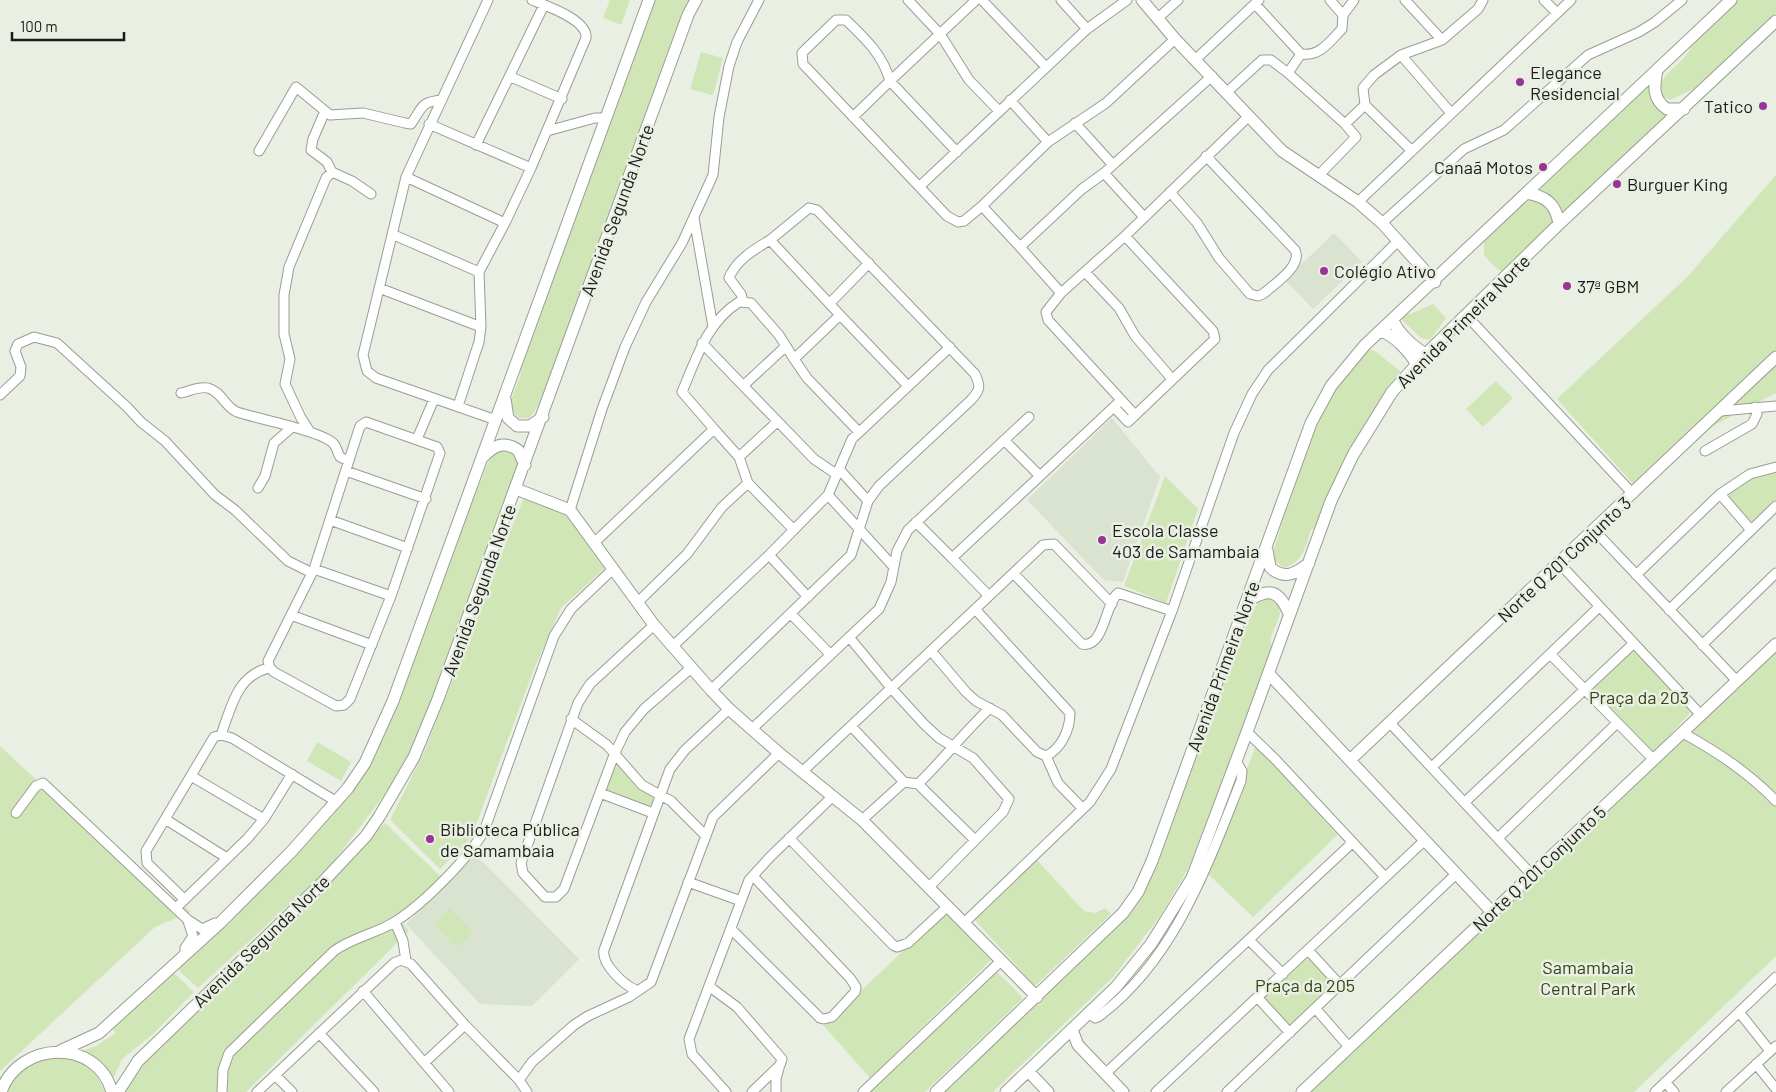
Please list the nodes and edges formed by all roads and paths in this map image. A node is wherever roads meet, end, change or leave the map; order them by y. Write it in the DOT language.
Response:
graph roads {
  1 [pos="488,0"];
  2 [pos="532,0"];
  3 [pos="649,0"];
  4 [pos="696,0"];
  5 [pos="759,0"];
  6 [pos="908,0"];
  7 [pos="976,0"];
  8 [pos="982,0"];
  9 [pos="1061,0"];
  10 [pos="1127,0"];
  11 [pos="1142,0"];
  12 [pos="1178,0"];
  13 [pos="1330,0"];
  14 [pos="1354,0"];
  15 [pos="1405,0"];
  16 [pos="1483,0"];
  17 [pos="1544,0"];
  18 [pos="1571,0"];
  19 [pos="1682,0"];
  20 [pos="1731,0"];
  21 [pos="1257,2"];
  22 [pos="544,5"];
  23 [pos="1557,13"];
  24 [pos="1343,15"];
  25 [pos="1158,18"];
  26 [pos="1776,21"];
  27 [pos="1087,29"];
  28 [pos="940,34"];
  29 [pos="1175,38"];
  30 [pos="1442,40"];
  31 [pos="1301,54"];
  32 [pos="1400,56"];
  33 [pos="1196,59"];
  34 [pos="1046,66"];
  35 [pos="1657,70"];
  36 [pos="1288,73"];
  37 [pos="1212,76"];
  38 [pos="511,77"];
  39 [pos="890,81"];
  40 [pos="1227,92"];
  41 [pos="562,99"];
  42 [pos="442,100"];
  43 [pos="1010,100"];
  44 [pos="1365,105"];
  45 [pos="1684,108"];
  46 [pos="325,111"];
  47 [pos="999,111"];
  48 [pos="1451,113"];
  49 [pos="1249,116"];
  50 [pos="853,117"];
  51 [pos="606,118"];
  52 [pos="1075,123"];
  53 [pos="429,124"];
  54 [pos="1346,124"];
  55 [pos="547,132"];
  56 [pos="1048,142"];
  57 [pos="476,145"];
  58 [pos="259,151"];
  59 [pos="1412,151"];
  60 [pos="957,152"];
  61 [pos="1206,156"];
  62 [pos="1113,165"];
  63 [pos="531,168"];
  64 [pos="332,172"];
  65 [pos="1104,173"];
  66 [pos="1318,176"];
  67 [pos="406,178"];
  68 [pos="920,186"];
  69 [pos="1170,192"];
  70 [pos="1526,193"];
  71 [pos="371,194"];
  72 [pos="1358,202"];
  73 [pos="982,206"];
  74 [pos="1144,217"];
  75 [pos="694,218"];
  76 [pos="505,223"];
  77 [pos="1382,224"];
  78 [pos="1559,224"];
  79 [pos="394,234"];
  80 [pos="1125,236"];
  81 [pos="770,240"];
  82 [pos="1397,242"];
  83 [pos="1020,247"];
  84 [pos="869,263"];
  85 [pos="479,272"];
  86 [pos="1086,272"];
  87 [pos="1435,282"];
  88 [pos="379,288"];
  89 [pos="1061,293"];
  90 [pos="743,301"];
  91 [pos="830,303"];
  92 [pos="840,315"];
  93 [pos="1466,315"];
  94 [pos="1393,320"];
  95 [pos="481,327"];
  96 [pos="713,327"];
  97 [pos="1380,331"];
  98 [pos="702,343"];
  99 [pos="785,347"];
  100 [pos="950,347"];
  101 [pos="1426,354"];
  102 [pos="1776,357"];
  103 [pos="794,359"];
  104 [pos="1417,364"];
  105 [pos="1172,379"];
  106 [pos="744,385"];
  107 [pos="908,386"];
  108 [pos="182,393"];
  109 [pos="0,395"];
  110 [pos="504,397"];
  111 [pos="434,399"];
  112 [pos="1117,403"];
  113 [pos="458,406"];
  114 [pos="1776,406"];
  115 [pos="1755,407"];
  116 [pos="1720,411"];
  117 [pos="543,417"];
  118 [pos="1029,417"];
  119 [pos="496,420"];
  120 [pos="777,422"];
  121 [pos="291,428"];
  122 [pos="714,429"];
  123 [pos="310,432"];
  124 [pos="859,432"];
  125 [pos="417,439"];
  126 [pos="1004,440"];
  127 [pos="1705,451"];
  128 [pos="739,457"];
  129 [pos="481,458"];
  130 [pos="524,465"];
  131 [pos="347,466"];
  132 [pos="1776,467"];
  133 [pos="838,472"];
  134 [pos="1040,476"];
  135 [pos="748,483"];
  136 [pos="258,488"];
  137 [pos="516,489"];
  138 [pos="1633,494"];
  139 [pos="1720,494"];
  140 [pos="828,495"];
  141 [pos="426,499"];
  142 [pos="868,501"];
  143 [pos="1776,506"];
  144 [pos="570,510"];
  145 [pos="330,520"];
  146 [pos="916,522"];
  147 [pos="794,530"];
  148 [pos="1751,530"];
  149 [pos="860,531"];
  150 [pos="1595,531"];
  151 [pos="595,542"];
  152 [pos="408,548"];
  153 [pos="1266,548"];
  154 [pos="769,555"];
  155 [pos="952,558"];
  156 [pos="1309,563"];
  157 [pos="1560,564"];
  158 [pos="893,566"];
  159 [pos="613,569"];
  160 [pos="313,571"];
  161 [pos="1776,573"];
  162 [pos="1014,574"];
  163 [pos="1636,574"];
  164 [pos="391,596"];
  165 [pos="989,596"];
  166 [pos="808,597"];
  167 [pos="1247,601"];
  168 [pos="638,602"];
  169 [pos="1112,604"];
  170 [pos="1600,607"];
  171 [pos="975,609"];
  172 [pos="1669,610"];
  173 [pos="1172,611"];
  174 [pos="1289,613"];
  175 [pos="791,614"];
  176 [pos="292,615"];
  177 [pos="654,625"];
  178 [pos="849,637"];
  179 [pos="1634,643"];
  180 [pos="1776,644"];
  181 [pos="372,645"];
  182 [pos="1702,645"];
  183 [pos="672,647"];
  184 [pos="932,652"];
  185 [pos="830,654"];
  186 [pos="1551,655"];
  187 [pos="270,668"];
  188 [pos="691,668"];
  189 [pos="1269,674"];
  190 [pos="1737,681"];
  191 [pos="710,690"];
  192 [pos="892,690"];
  193 [pos="1584,690"];
  194 [pos="990,708"];
  195 [pos="729,709"];
  196 [pos="1701,715"];
  197 [pos="571,719"];
  198 [pos="1390,723"];
  199 [pos="1617,723"];
  200 [pos="851,726"];
  201 [pos="752,729"];
  202 [pos="1247,732"];
  203 [pos="1682,733"];
  204 [pos="221,734"];
  205 [pos="954,746"];
  206 [pos="780,753"];
  207 [pos="614,755"];
  208 [pos="1046,756"];
  209 [pos="1350,760"];
  210 [pos="1654,760"];
  211 [pos="1432,767"];
  212 [pos="802,772"];
  213 [pos="292,774"];
  214 [pos="191,776"];
  215 [pos="904,782"];
  216 [pos="918,784"];
  217 [pos="600,793"];
  218 [pos="660,794"];
  219 [pos="832,797"];
  220 [pos="1776,800"];
  221 [pos="337,802"];
  222 [pos="1465,802"];
  223 [pos="1083,809"];
  224 [pos="16,813"];
  225 [pos="654,813"];
  226 [pos="165,819"];
  227 [pos="264,819"];
  228 [pos="862,820"];
  229 [pos="705,834"];
  230 [pos="789,838"];
  231 [pos="1498,838"];
  232 [pos="975,840"];
  233 [pos="1424,841"];
  234 [pos="1352,843"];
  235 [pos="227,858"];
  236 [pos="1456,875"];
  237 [pos="1532,875"];
  238 [pos="753,876"];
  239 [pos="1385,877"];
  240 [pos="688,882"];
  241 [pos="928,888"];
  242 [pos="184,899"];
  243 [pos="741,901"];
  244 [pos="947,907"];
  245 [pos="176,908"];
  246 [pos="1492,912"];
  247 [pos="188,920"];
  248 [pos="220,922"];
  249 [pos="395,922"];
  250 [pos="964,923"];
  251 [pos="731,929"];
  252 [pos="1249,940"];
  253 [pos="1308,950"];
  254 [pos="185,955"];
  255 [pos="406,961"];
  256 [pos="1001,961"];
  257 [pos="1282,974"];
  258 [pos="1776,977"];
  259 [pos="1340,985"];
  260 [pos="710,987"];
  261 [pos="636,990"];
  262 [pos="363,991"];
  263 [pos="1037,998"];
  264 [pos="1258,998"];
  265 [pos="1316,1009"];
  266 [pos="1739,1012"];
  267 [pos="465,1025"];
  268 [pos="1072,1030"];
  269 [pos="320,1033"];
  270 [pos="1290,1033"];
  271 [pos="1062,1040"];
  272 [pos="1078,1044"];
  273 [pos="1349,1047"];
  274 [pos="1773,1048"];
  275 [pos="60,1051"];
  276 [pos="424,1063"];
  277 [pos="1756,1064"];
  278 [pos="780,1065"];
  279 [pos="1028,1071"];
  280 [pos="1106,1073"];
  281 [pos="276,1075"];
  282 [pos="519,1080"];
  283 [pos="1665,1082"];
  284 [pos="1776,1089"];
  285 [pos="1,1092"];
  286 [pos="112,1092"];
  287 [pos="118,1092"];
  288 [pos="222,1092"];
  289 [pos="257,1092"];
  290 [pos="292,1092"];
  291 [pos="374,1092"];
  292 [pos="449,1092"];
  293 [pos="526,1092"];
  294 [pos="726,1092"];
  295 [pos="752,1092"];
  296 [pos="776,1092"];
  297 [pos="863,1092"];
  298 [pos="936,1092"];
  299 [pos="1006,1092"];
  300 [pos="1048,1092"];
  301 [pos="1123,1092"];
  302 [pos="1156,1092"];
  303 [pos="1227,1092"];
  304 [pos="1302,1092"];
  305 [pos="1655,1092"];
  306 [pos="1674,1092"];
  307 [pos="1726,1092"];
  1 -- 42 [label="street"];
  2 -- 22 [label="street"];
  3 -- 51 [label="main road"];
  4 -- 117 [label="main road, Avenida Segunda Norte"];
  5 -- 75 [label="street"];
  6 -- 28 [label="street"];
  7 -- 28 [label="street"];
  8 -- 34 [label="street"];
  9 -- 27 [label="street"];
  10 -- 27 [label="street"];
  11 -- 25 [label="main road"];
  12 -- 25 [label="street"];
  13 -- 24 [label="street"];
  14 -- 24 [label="street"];
  15 -- 30 [label="street"];
  16 -- 30 [label="street"];
  17 -- 23 [label="street"];
  18 -- 23 [label="street"];
  19 -- 77 [label="street"];
  20 -- 35 [label="main road, Avenida Primeira Norte"];
  21 -- 31 [label="street"];
  21 -- 33 [label="street"];
  22 -- 38 [label="street"];
  22 -- 41 [label="street"];
  23 -- 48 [label="street"];
  24 -- 31 [label="street"];
  25 -- 29 [label="main road"];
  26 -- 45 [label="main road, Avenida Primeira Norte"];
  27 -- 34 [label="street"];
  28 -- 39 [label="street"];
  28 -- 47 [label="street"];
  29 -- 33 [label="main road"];
  29 -- 52 [label="street"];
  30 -- 32 [label="street"];
  31 -- 36 [label="street"];
  32 -- 44 [label="street"];
  32 -- 48 [label="street"];
  33 -- 37 [label="main road"];
  34 -- 43 [label="street"];
  35 -- 45 [label="main road"];
  35 -- 70 [label="main road, Avenida Primeira Norte"];
  36 -- 40 [label="street"];
  36 -- 54 [label="street"];
  37 -- 40 [label="main road"];
  37 -- 62 [label="street"];
  38 -- 41 [label="street"];
  38 -- 57 [label="street"];
  39 -- 50 [label="street"];
  39 -- 50 [label="street"];
  39 -- 60 [label="street"];
  40 -- 49 [label="main road"];
  41 -- 55 [label="street"];
  42 -- 46 [label="street"];
  42 -- 53 [label="street"];
  43 -- 47 [label="street"];
  43 -- 56 [label="street"];
  44 -- 54 [label="street"];
  44 -- 59 [label="street"];
  45 -- 78 [label="main road, Avenida Primeira Norte"];
  46 -- 58 [label="street"];
  46 -- 64 [label="street"];
  47 -- 60 [label="street"];
  48 -- 59 [label="street"];
  49 -- 61 [label="street"];
  49 -- 66 [label="main road"];
  50 -- 68 [label="street"];
  51 -- 55 [label="street"];
  51 -- 110 [label="main road"];
  52 -- 56 [label="street"];
  52 -- 62 [label="street"];
  53 -- 57 [label="street"];
  53 -- 67 [label="street"];
  54 -- 66 [label="street"];
  55 -- 63 [label="street"];
  56 -- 73 [label="street"];
  57 -- 63 [label="street"];
  59 -- 72 [label="street"];
  60 -- 68 [label="street"];
  61 -- 69 [label="street"];
  61 -- 69 [label="street"];
  62 -- 65 [label="street"];
  63 -- 76 [label="street"];
  64 -- 71 [label="street"];
  64 -- 123 [label="street"];
  65 -- 74 [label="street"];
  65 -- 83 [label="street"];
  66 -- 72 [label="main road"];
  67 -- 76 [label="street"];
  67 -- 79 [label="street"];
  68 -- 73 [label="street"];
  69 -- 74 [label="street"];
  70 -- 78 [label="main road"];
  70 -- 87 [label="main road, Avenida Primeira Norte"];
  72 -- 77 [label="main road"];
  73 -- 83 [label="street"];
  74 -- 80 [label="street"];
  75 -- 96 [label="street"];
  75 -- 144 [label="street"];
  76 -- 85 [label="street"];
  77 -- 82 [label="main road"];
  78 -- 93 [label="main road, Avenida Primeira Norte"];
  79 -- 85 [label="street"];
  79 -- 88 [label="street"];
  80 -- 86 [label="street"];
  80 -- 105 [label="street"];
  81 -- 84 [label="street"];
  81 -- 90 [label="street"];
  81 -- 91 [label="street"];
  82 -- 87 [label="main road"];
  82 -- 173 [label="street"];
  83 -- 89 [label="street"];
  84 -- 91 [label="street"];
  84 -- 100 [label="street"];
  85 -- 95 [label="street"];
  86 -- 89 [label="street"];
  86 -- 105 [label="street"];
  87 -- 94 [label="main road, Avenida Primeira Norte"];
  88 -- 95 [label="street"];
  88 -- 111 [label="street"];
  89 -- 112 [label="street"];
  90 -- 96 [label="street"];
  90 -- 99 [label="street"];
  91 -- 92 [label="street"];
  92 -- 103 [label="street"];
  92 -- 107 [label="street"];
  93 -- 101 [label="main road, Avenida Primeira Norte"];
  93 -- 138 [label="street"];
  94 -- 97 [label="main road, Avenida Primeira Norte"];
  94 -- 101 [label="main road"];
  95 -- 113 [label="street"];
  96 -- 98 [label="street"];
  97 -- 104 [label="main road"];
  97 -- 153 [label="main road, Avenida Primeira Norte"];
  98 -- 106 [label="street"];
  98 -- 122 [label="street"];
  99 -- 103 [label="street"];
  99 -- 106 [label="street"];
  100 -- 107 [label="street"];
  100 -- 142 [label="street"];
  101 -- 104 [label="main road, Avenida Primeira Norte"];
  102 -- 116 [label="main road, Norte Q 201 Conjunto 3"];
  103 -- 124 [label="street"];
  104 -- 156 [label="main road, Avenida Primeira Norte"];
  105 -- 112 [label="street"];
  106 -- 120 [label="street"];
  107 -- 124 [label="street"];
  108 -- 121 [label="street"];
  109 -- 160 [label="street"];
  110 -- 117 [label="main road"];
  110 -- 119 [label="main road"];
  111 -- 113 [label="street"];
  111 -- 125 [label="street"];
  112 -- 134 [label="street"];
  113 -- 119 [label="street"];
  114 -- 115 [label="street"];
  115 -- 116 [label="street"];
  115 -- 127 [label="street"];
  116 -- 138 [label="main road, Norte Q 201 Conjunto 3"];
  117 -- 130 [label="main road, Avenida Segunda Norte"];
  118 -- 126 [label="street"];
  119 -- 129 [label="main road"];
  120 -- 128 [label="street"];
  120 -- 133 [label="street"];
  121 -- 123 [label="street"];
  121 -- 136 [label="street"];
  122 -- 128 [label="street"];
  122 -- 151 [label="street"];
  123 -- 131 [label="street"];
  124 -- 133 [label="street"];
  125 -- 131 [label="street"];
  125 -- 141 [label="street"];
  126 -- 134 [label="street"];
  126 -- 146 [label="street"];
  128 -- 135 [label="street"];
  129 -- 130 [label="main road"];
  129 -- 221 [label="main road"];
  130 -- 137 [label="main road, Avenida Segunda Norte"];
  131 -- 141 [label="street"];
  131 -- 145 [label="street"];
  132 -- 139 [label="street"];
  133 -- 140 [label="street"];
  133 -- 142 [label="street"];
  134 -- 155 [label="street"];
  135 -- 147 [label="street"];
  135 -- 168 [label="street"];
  137 -- 144 [label="main road"];
  137 -- 287 [label="main road, Avenida Segunda Norte"];
  138 -- 150 [label="main road, Norte Q 201 Conjunto 3"];
  139 -- 148 [label="street"];
  139 -- 163 [label="street"];
  140 -- 147 [label="street"];
  140 -- 149 [label="street"];
  141 -- 152 [label="street"];
  142 -- 149 [label="street"];
  143 -- 148 [label="street"];
  144 -- 151 [label="main road"];
  145 -- 152 [label="street"];
  145 -- 160 [label="street"];
  146 -- 155 [label="street"];
  146 -- 158 [label="street"];
  147 -- 154 [label="street"];
  148 -- 172 [label="street"];
  149 -- 158 [label="street"];
  149 -- 166 [label="street"];
  150 -- 157 [label="main road, Norte Q 201 Conjunto 3"];
  150 -- 163 [label="street"];
  151 -- 159 [label="main road"];
  152 -- 164 [label="street"];
  153 -- 156 [label="main road"];
  153 -- 167 [label="main road, Avenida Primeira Norte"];
  154 -- 166 [label="street"];
  154 -- 183 [label="street"];
  155 -- 165 [label="street"];
  156 -- 174 [label="main road, Avenida Primeira Norte"];
  157 -- 170 [label="street"];
  157 -- 198 [label="main road, Norte Q 201 Conjunto 3"];
  158 -- 178 [label="street"];
  159 -- 168 [label="main road"];
  159 -- 249 [label="street"];
  160 -- 164 [label="street"];
  160 -- 176 [label="street"];
  161 -- 182 [label="street"];
  162 -- 165 [label="street"];
  162 -- 169 [label="street"];
  162 -- 169 [label="street"];
  163 -- 172 [label="street"];
  164 -- 181 [label="street"];
  165 -- 171 [label="street"];
  166 -- 175 [label="street"];
  167 -- 174 [label="main road"];
  167 -- 263 [label="main road, Avenida Primeira Norte"];
  168 -- 177 [label="main road"];
  169 -- 173 [label="street"];
  170 -- 179 [label="street"];
  170 -- 186 [label="street"];
  171 -- 184 [label="street"];
  171 -- 208 [label="street"];
  172 -- 182 [label="street"];
  173 -- 223 [label="street"];
  174 -- 189 [label="main road, Avenida Primeira Norte"];
  175 -- 185 [label="street"];
  175 -- 191 [label="street"];
  176 -- 181 [label="street"];
  176 -- 187 [label="street"];
  177 -- 183 [label="main road"];
  177 -- 197 [label="street"];
  178 -- 185 [label="street"];
  178 -- 192 [label="street"];
  179 -- 193 [label="street"];
  179 -- 196 [label="street"];
  180 -- 190 [label="main road, Norte Q 201 Conjunto 5"];
  181 -- 187 [label="street"];
  182 -- 190 [label="street"];
  183 -- 188 [label="main road"];
  184 -- 192 [label="street"];
  184 -- 194 [label="street"];
  185 -- 201 [label="street"];
  186 -- 193 [label="street"];
  186 -- 211 [label="street"];
  187 -- 204 [label="street"];
  188 -- 191 [label="main road"];
  188 -- 207 [label="street"];
  189 -- 202 [label="main road, Avenida Primeira Norte"];
  189 -- 209 [label="main road"];
  190 -- 196 [label="main road, Norte Q 201 Conjunto 5"];
  191 -- 195 [label="main road"];
  192 -- 200 [label="street"];
  192 -- 205 [label="street"];
  193 -- 199 [label="street"];
  193 -- 222 [label="street"];
  194 -- 205 [label="street"];
  194 -- 208 [label="street"];
  195 -- 201 [label="main road"];
  195 -- 218 [label="street"];
  196 -- 203 [label="main road, Norte Q 201 Conjunto 5"];
  197 -- 207 [label="street"];
  197 -- 217 [label="street"];
  198 -- 209 [label="main road, Norte Q 201 Conjunto 3"];
  198 -- 211 [label="street"];
  199 -- 210 [label="street"];
  199 -- 231 [label="street"];
  200 -- 212 [label="street"];
  200 -- 215 [label="street"];
  201 -- 206 [label="main road"];
  202 -- 234 [label="street"];
  202 -- 268 [label="main road, Avenida Primeira Norte"];
  203 -- 210 [label="main road, Norte Q 201 Conjunto 5"];
  203 -- 220 [label="street"];
  204 -- 213 [label="street"];
  204 -- 214 [label="street"];
  205 -- 216 [label="street"];
  205 -- 232 [label="street"];
  206 -- 212 [label="main road"];
  206 -- 229 [label="street"];
  207 -- 217 [label="street"];
  207 -- 218 [label="street"];
  208 -- 223 [label="street"];
  209 -- 233 [label="main road"];
  210 -- 237 [label="main road, Norte Q 201 Conjunto 5"];
  211 -- 222 [label="street"];
  212 -- 219 [label="main road"];
  213 -- 221 [label="street"];
  213 -- 227 [label="street"];
  214 -- 226 [label="street"];
  214 -- 227 [label="street"];
  215 -- 216 [label="street"];
  215 -- 228 [label="street"];
  216 -- 232 [label="street"];
  217 -- 225 [label="street"];
  218 -- 225 [label="street"];
  218 -- 229 [label="street"];
  219 -- 228 [label="main road"];
  219 -- 230 [label="street"];
  221 -- 248 [label="main road"];
  222 -- 231 [label="street"];
  223 -- 250 [label="street"];
  224 -- 245 [label="street"];
  225 -- 261 [label="street"];
  226 -- 235 [label="street"];
  226 -- 242 [label="street"];
  227 -- 235 [label="street"];
  228 -- 241 [label="main road"];
  229 -- 240 [label="street"];
  230 -- 238 [label="street"];
  230 -- 244 [label="street"];
  231 -- 237 [label="street"];
  232 -- 241 [label="street"];
  233 -- 236 [label="main road"];
  233 -- 239 [label="street"];
  234 -- 239 [label="street"];
  234 -- 252 [label="street"];
  235 -- 242 [label="street"];
  236 -- 246 [label="main road"];
  236 -- 259 [label="street"];
  237 -- 246 [label="main road, Norte Q 201 Conjunto 5"];
  238 -- 243 [label="street"];
  238 -- 251 [label="street"];
  239 -- 253 [label="street"];
  240 -- 243 [label="street"];
  240 -- 261 [label="street"];
  241 -- 244 [label="main road"];
  242 -- 245 [label="street"];
  243 -- 251 [label="street"];
  244 -- 250 [label="main road"];
  245 -- 247 [label="street"];
  246 -- 273 [label="main road, Norte Q 201 Conjunto 5"];
  247 -- 248 [label="street"];
  247 -- 254 [label="street"];
  248 -- 254 [label="main road"];
  249 -- 255 [label="street"];
  249 -- 288 [label="street"];
  250 -- 256 [label="main road"];
  251 -- 260 [label="street"];
  252 -- 257 [label="street"];
  252 -- 280 [label="street"];
  253 -- 257 [label="street"];
  253 -- 259 [label="street"];
  254 -- 275 [label="main road"];
  255 -- 262 [label="street"];
  255 -- 267 [label="street"];
  256 -- 263 [label="main road"];
  256 -- 297 [label="street"];
  257 -- 264 [label="street"];
  258 -- 266 [label="street"];
  259 -- 265 [label="street"];
  260 -- 278 [label="street"];
  260 -- 294 [label="street"];
  261 -- 282 [label="street"];
  262 -- 269 [label="street"];
  262 -- 276 [label="street"];
  263 -- 298 [label="main road, Avenida Primeira Norte"];
  264 -- 270 [label="street"];
  264 -- 302 [label="street"];
  265 -- 270 [label="street"];
  265 -- 273 [label="street"];
  266 -- 274 [label="street"];
  266 -- 283 [label="street"];
  267 -- 276 [label="street"];
  267 -- 282 [label="street"];
  268 -- 271 [label="main road, Avenida Primeira Norte"];
  268 -- 272 [label="main road"];
  269 -- 281 [label="street"];
  269 -- 291 [label="street"];
  270 -- 303 [label="street"];
  271 -- 272 [label="main road"];
  271 -- 279 [label="main road, Avenida Primeira Norte"];
  272 -- 280 [label="main road"];
  273 -- 304 [label="main road, Norte Q 201 Conjunto 5"];
  274 -- 277 [label="street"];
  275 -- 285 [label="main road"];
  275 -- 286 [label="main road"];
  276 -- 292 [label="street"];
  277 -- 284 [label="street"];
  277 -- 307 [label="street"];
  278 -- 295 [label="street"];
  278 -- 296 [label="street"];
  279 -- 299 [label="main road, Avenida Primeira Norte"];
  279 -- 300 [label="main road"];
  280 -- 301 [label="main road"];
  281 -- 289 [label="street"];
  281 -- 290 [label="street"];
  282 -- 293 [label="street"];
  283 -- 305 [label="street"];
  283 -- 306 [label="street"];
}
